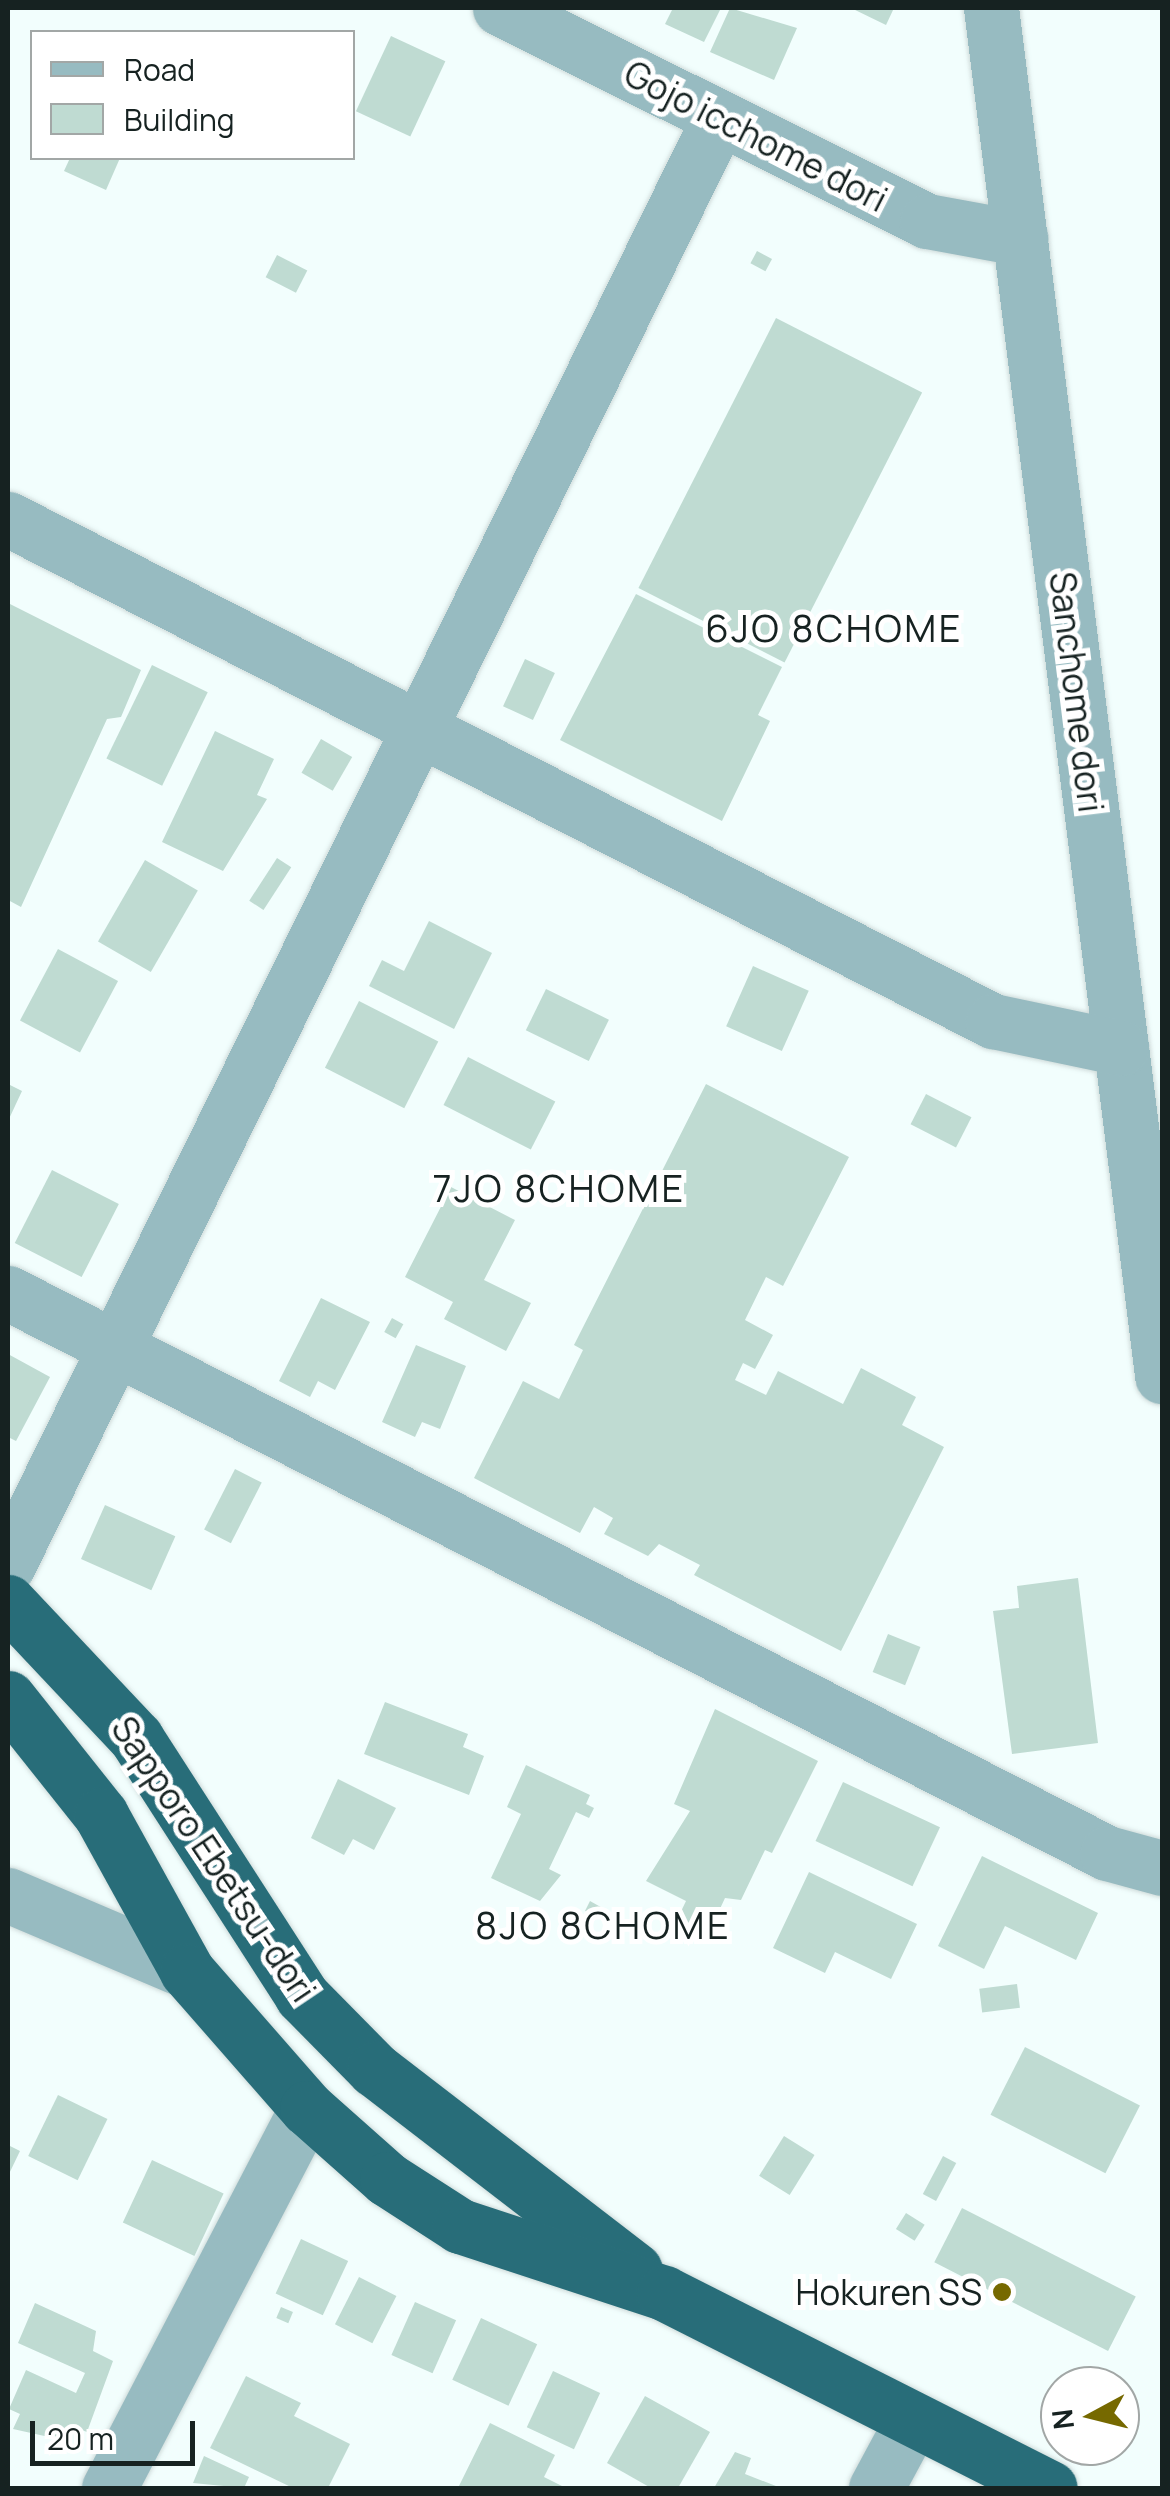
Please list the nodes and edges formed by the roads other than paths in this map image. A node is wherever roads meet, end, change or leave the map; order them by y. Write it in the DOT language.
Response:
graph roads {
  1 [pos="500,8"];
  2 [pos="991,8"];
  3 [pos="719,118"];
  4 [pos="1020,238"];
  5 [pos="8,519"];
  6 [pos="420,730"];
  7 [pos="1122,1048"];
  8 [pos="8,1293"];
  9 [pos="118,1348"];
  10 [pos="1162,1376"];
  11 [pos="8,1564"];
  12 [pos="8,1602"];
  13 [pos="8,1698"];
  14 [pos="1162,1868"];
  15 [pos="8,1895"];
  16 [pos="187,1971"];
  17 [pos="307,2108"];
  18 [pos="664,2293"];
  19 [pos="911,2423"];
  20 [pos="109,2488"];
  21 [pos="876,2488"];
  22 [pos="1050,2488"];
  1 -- 3 [label="street, Gojo icchome dori"];
  2 -- 4 [label="street, Sanchome dori"];
  3 -- 4 [label="street, Gojo icchome dori"];
  3 -- 6 [label="street"];
  4 -- 7 [label="street, Sanchome dori"];
  5 -- 6 [label="street"];
  6 -- 7 [label="street"];
  6 -- 9 [label="street"];
  7 -- 10 [label="street, Sanchome dori"];
  8 -- 9 [label="street"];
  9 -- 11 [label="street"];
  9 -- 14 [label="street"];
  12 -- 18 [label="highway, Sapporo Ebetsu-dori"];
  13 -- 16 [label="highway, Sapporo Ebetsu-dori"];
  15 -- 16 [label="street"];
  16 -- 17 [label="highway, Sapporo Ebetsu-dori"];
  17 -- 18 [label="highway, Sapporo Ebetsu-dori"];
  17 -- 20 [label="street"];
  18 -- 19 [label="highway, Sapporo Ebetsu-dori"];
  19 -- 21 [label="street"];
  19 -- 22 [label="highway, Sapporo Ebetsu-dori"];
}
